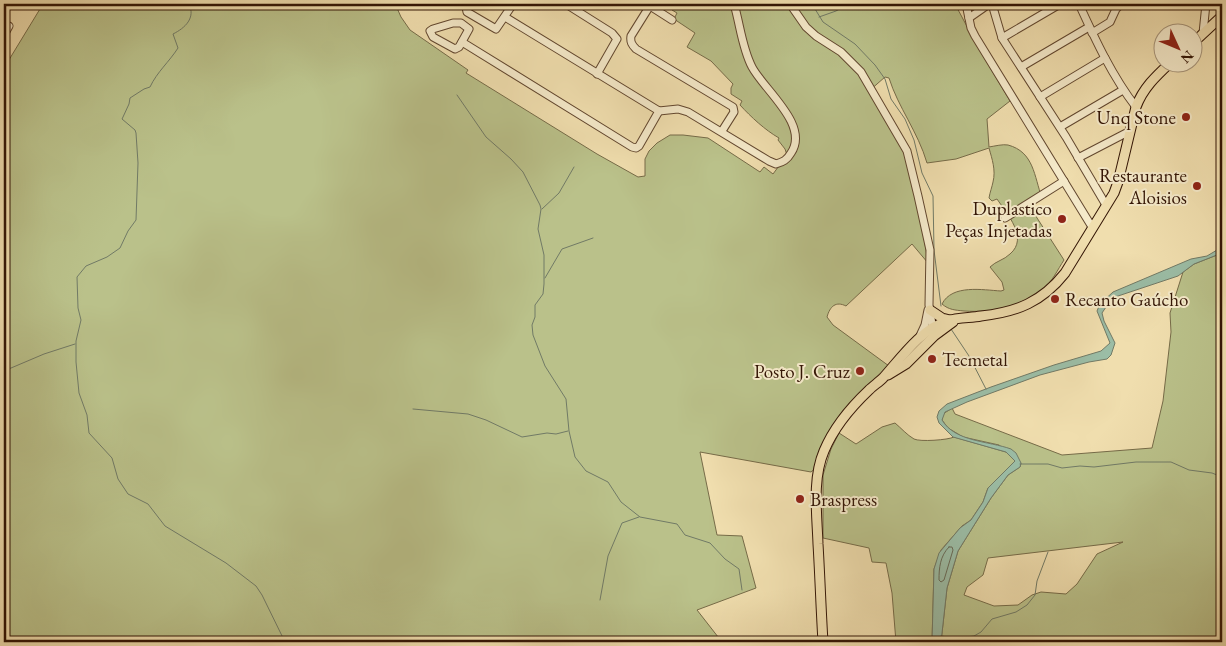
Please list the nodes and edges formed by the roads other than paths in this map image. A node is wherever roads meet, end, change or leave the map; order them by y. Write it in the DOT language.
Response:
graph roads {
  1 [pos="470,4"];
  2 [pos="513,4"];
  3 [pos="566,4"];
  4 [pos="734,4"];
  5 [pos="790,4"];
  6 [pos="966,4"];
  7 [pos="990,4"];
  8 [pos="1060,4"];
  9 [pos="1079,4"];
  10 [pos="1121,4"];
  11 [pos="1206,4"];
  12 [pos="649,5"];
  13 [pos="505,17"];
  14 [pos="969,18"];
  15 [pos="1221,18"];
  16 [pos="672,20"];
  17 [pos="1204,23"];
  18 [pos="9,26"];
  19 [pos="1091,30"];
  20 [pos="1204,32"];
  21 [pos="4,35"];
  22 [pos="1002,38"];
  23 [pos="462,42"];
  24 [pos="1105,58"];
  25 [pos="1021,67"];
  26 [pos="1161,72"];
  27 [pos="597,74"];
  28 [pos="1123,90"];
  29 [pos="1040,97"];
  30 [pos="1136,107"];
  31 [pos="659,111"];
  32 [pos="1060,127"];
  33 [pos="722,131"];
  34 [pos="1130,131"];
  35 [pos="1078,158"];
  36 [pos="1064,181"];
  37 [pos="1106,206"];
  38 [pos="1005,218"];
  39 [pos="1092,226"];
  40 [pos="930,308"];
  41 [pos="954,319"];
  42 [pos="933,332"];
  43 [pos="917,341"];
  44 [pos="883,377"];
  45 [pos="823,642"];
  1 -- 13 [label="street"];
  2 -- 13 [label="street"];
  3 -- 27 [label="street"];
  4 -- 33 [label="street"];
  5 -- 40 [label="street"];
  6 -- 14 [label="street"];
  7 -- 14 [label="street"];
  7 -- 22 [label="street"];
  8 -- 22 [label="street"];
  9 -- 19 [label="street"];
  10 -- 19 [label="street"];
  11 -- 17 [label="street"];
  12 -- 16 [label="street"];
  12 -- 33 [label="street"];
  13 -- 27 [label="street"];
  14 -- 36 [label="street"];
  15 -- 20 [label="main road"];
  18 -- 21 [label="street"];
  19 -- 24 [label="street"];
  19 -- 25 [label="street"];
  22 -- 25 [label="street"];
  23 -- 23 [label="street"];
  23 -- 31 [label="street"];
  24 -- 28 [label="street"];
  24 -- 29 [label="street"];
  25 -- 29 [label="street"];
  26 -- 30 [label="main road"];
  27 -- 31 [label="street"];
  28 -- 30 [label="street"];
  28 -- 32 [label="street"];
  29 -- 32 [label="street"];
  30 -- 34 [label="main road"];
  31 -- 33 [label="street"];
  32 -- 35 [label="street"];
  34 -- 35 [label="street"];
  34 -- 37 [label="main road"];
  35 -- 37 [label="street"];
  36 -- 38 [label="street"];
  36 -- 39 [label="street"];
  37 -- 39 [label="main road"];
  39 -- 41 [label="main road"];
  40 -- 41 [label="main road"];
  40 -- 42 [label="street"];
  40 -- 43 [label="street"];
  41 -- 42 [label="main road"];
  42 -- 43 [label="main road"];
  42 -- 44 [label="main road"];
  43 -- 44 [label="main road"];
  44 -- 45 [label="main road"];
}
